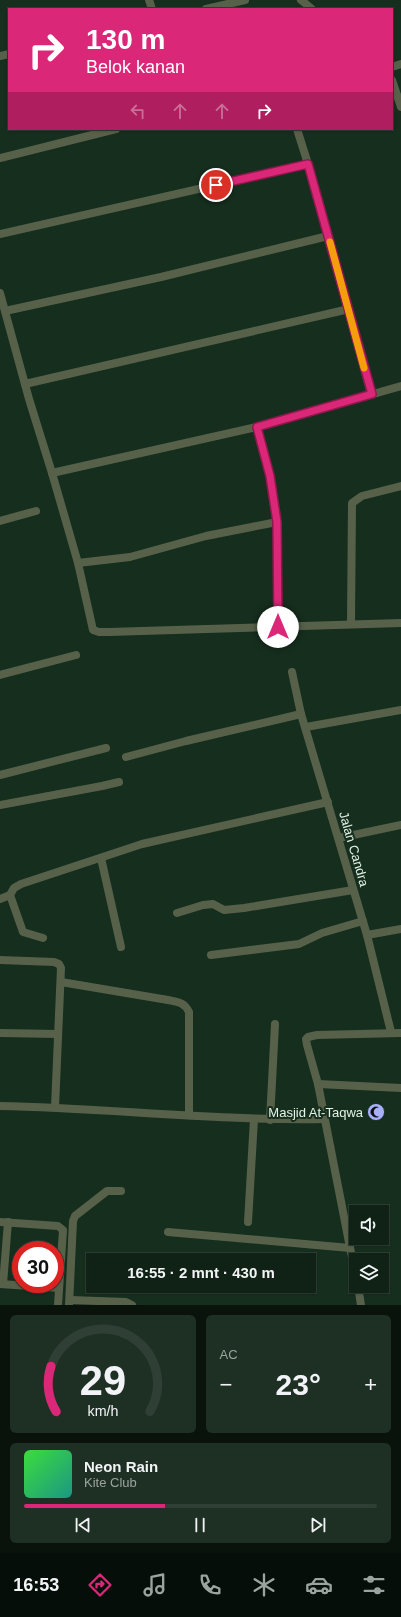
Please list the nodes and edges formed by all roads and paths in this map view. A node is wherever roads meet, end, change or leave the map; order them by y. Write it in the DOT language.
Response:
graph roads {
  1 [pos="245,0"];
  2 [pos="301,0"];
  3 [pos="210,8"];
  4 [pos="311,8"];
  5 [pos="393,83"];
  6 [pos="401,107"];
  7 [pos="112,130"];
  8 [pos="297,130"];
  9 [pos="0,158"];
  10 [pos="308,164"];
  11 [pos="0,234"];
  12 [pos="328,236"];
  13 [pos="0,293"];
  14 [pos="349,309"];
  15 [pos="5,311"];
  16 [pos="26,384"];
  17 [pos="401,386"];
  18 [pos="372,394"];
  19 [pos="257,427"];
  20 [pos="52,473"];
  21 [pos="401,486"];
  22 [pos="36,510"];
  23 [pos="0,521"];
  24 [pos="277,522"];
  25 [pos="78,563"];
  26 [pos="401,622"];
  27 [pos="351,624"];
  28 [pos="278,627"];
  29 [pos="76,655"];
  30 [pos="292,672"];
  31 [pos="0,674"];
  32 [pos="401,710"];
  33 [pos="301,714"];
  34 [pos="306,727"];
  35 [pos="106,748"];
  36 [pos="126,757"];
  37 [pos="0,775"];
  38 [pos="119,782"];
  39 [pos="328,802"];
  40 [pos="0,805"];
  41 [pos="401,825"];
  42 [pos="339,838"];
  43 [pos="102,858"];
  44 [pos="352,890"];
  45 [pos="10,895"];
  46 [pos="0,899"];
  47 [pos="177,913"];
  48 [pos="362,921"];
  49 [pos="401,929"];
  50 [pos="367,935"];
  51 [pos="43,938"];
  52 [pos="121,947"];
  53 [pos="211,956"];
  54 [pos="0,960"];
  55 [pos="61,982"];
  56 [pos="275,1024"];
  57 [pos="391,1032"];
  58 [pos="401,1032"];
  59 [pos="0,1033"];
  60 [pos="58,1034"];
  61 [pos="318,1084"];
  62 [pos="401,1088"];
  63 [pos="0,1106"];
  64 [pos="55,1107"];
  65 [pos="189,1115"];
  66 [pos="254,1118"];
  67 [pos="325,1119"];
  68 [pos="270,1120"];
  69 [pos="121,1191"];
  70 [pos="4,1222"];
  71 [pos="248,1222"];
  72 [pos="168,1232"];
  73 [pos="62,1241"];
  74 [pos="350,1248"];
  75 [pos="351,1253"];
  76 [pos="1,1284"];
  77 [pos="12,1285"];
  78 [pos="59,1293"];
  79 [pos="359,1293"];
  80 [pos="70,1303"];
  81 [pos="58,1305"];
  82 [pos="132,1305"];
  83 [pos="361,1305"];
  1 -- 3 [label="street"];
  2 -- 4 [label="street"];
  5 -- 6 [label="street"];
  7 -- 9 [label="street"];
  8 -- 10 [label="street"];
  10 -- 11 [label="street"];
  10 -- 12 [label="street"];
  12 -- 14 [label="street"];
  12 -- 15 [label="street"];
  13 -- 15 [label="street"];
  14 -- 16 [label="street"];
  14 -- 18 [label="street"];
  15 -- 16 [label="street"];
  16 -- 20 [label="street"];
  17 -- 18 [label="street"];
  18 -- 19 [label="street"];
  19 -- 20 [label="street"];
  19 -- 24 [label="street"];
  20 -- 25 [label="street"];
  21 -- 27 [label="street"];
  22 -- 23 [label="street"];
  24 -- 25 [label="street"];
  24 -- 28 [label="street"];
  25 -- 28 [label="street"];
  26 -- 27 [label="street"];
  27 -- 28 [label="street"];
  29 -- 31 [label="street"];
  30 -- 33 [label="street, Jalan Candra"];
  32 -- 34 [label="street"];
  33 -- 34 [label="street, Jalan Candra"];
  33 -- 36 [label="street"];
  34 -- 39 [label="street, Jalan Candra"];
  35 -- 37 [label="street"];
  38 -- 40 [label="street"];
  39 -- 42 [label="street, Jalan Candra"];
  39 -- 43 [label="street"];
  41 -- 42 [label="street"];
  42 -- 44 [label="street, Jalan Candra"];
  43 -- 45 [label="street"];
  43 -- 52 [label="street"];
  44 -- 47 [label="street"];
  44 -- 48 [label="street, Jalan Candra"];
  45 -- 46 [label="street"];
  45 -- 51 [label="street"];
  48 -- 50 [label="street, Jalan Candra"];
  48 -- 53 [label="street"];
  49 -- 50 [label="street"];
  50 -- 57 [label="street, Jalan Candra"];
  54 -- 55 [label="street"];
  55 -- 60 [label="street"];
  55 -- 65 [label="street"];
  56 -- 68 [label="street"];
  57 -- 58 [label="street"];
  57 -- 61 [label="street"];
  59 -- 60 [label="street"];
  60 -- 64 [label="street"];
  61 -- 62 [label="street"];
  61 -- 67 [label="street"];
  63 -- 64 [label="street"];
  64 -- 65 [label="street"];
  65 -- 66 [label="street"];
  66 -- 68 [label="street"];
  66 -- 71 [label="street"];
  67 -- 68 [label="street"];
  67 -- 74 [label="street"];
  69 -- 80 [label="street"];
  70 -- 73 [label="street"];
  70 -- 76 [label="street"];
  72 -- 74 [label="street"];
  74 -- 75 [label="street"];
  76 -- 77 [label="street"];
  78 -- 81 [label="street"];
  79 -- 83 [label="street"];
  80 -- 82 [label="street"];
}
